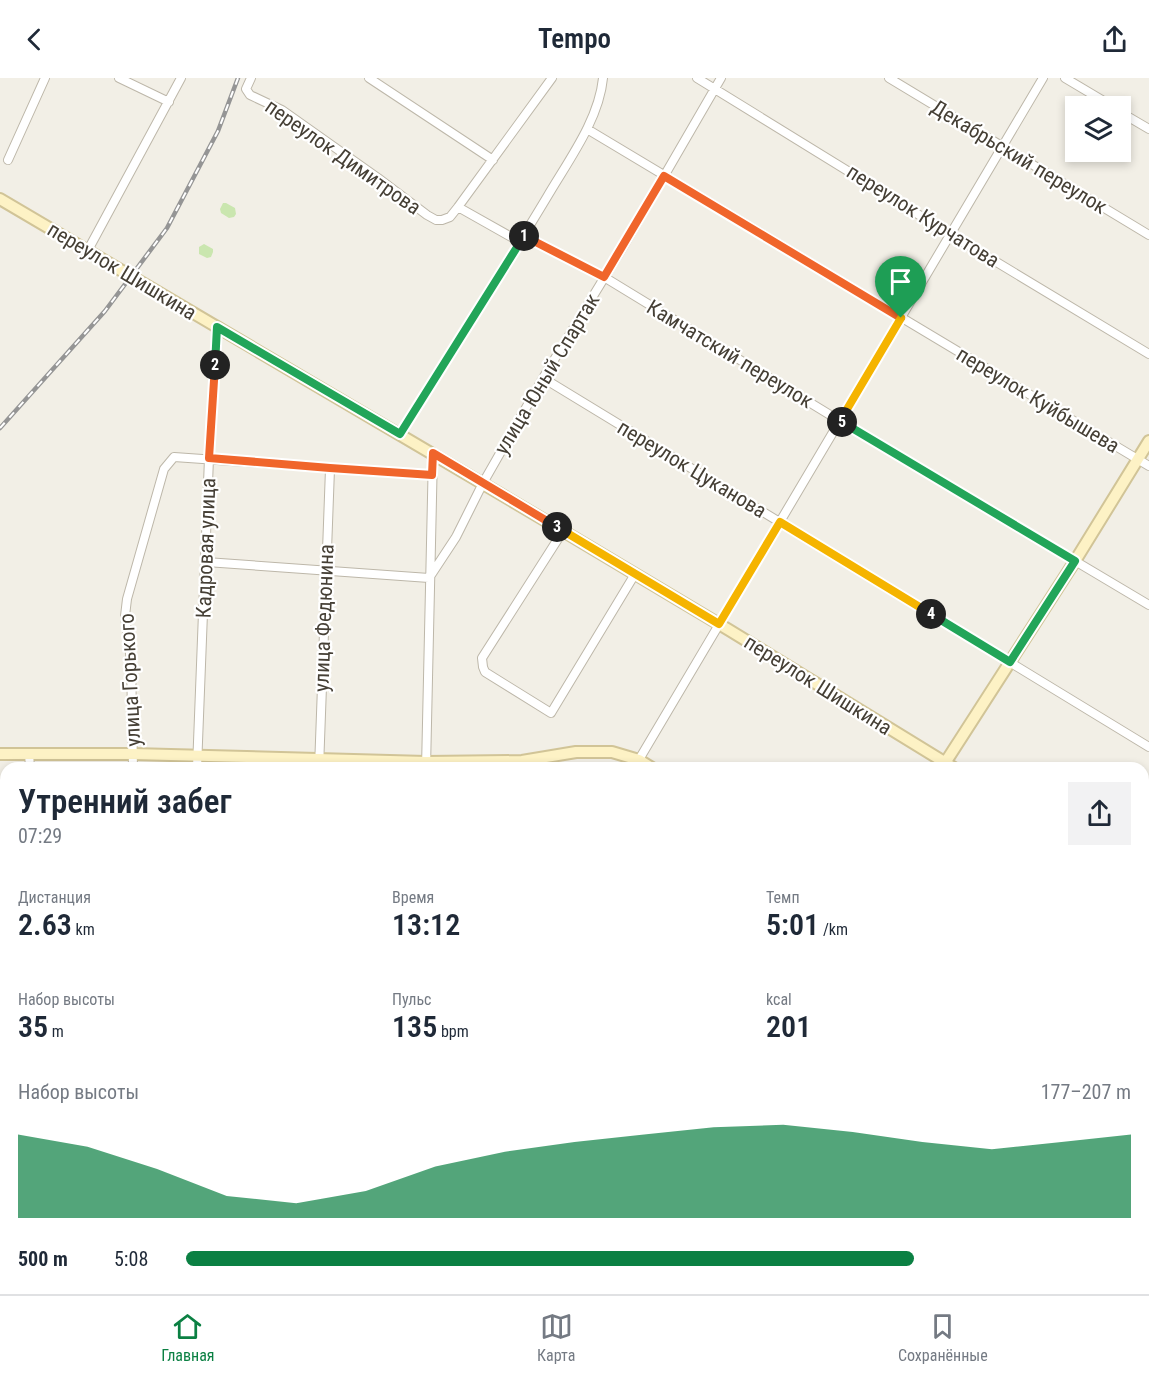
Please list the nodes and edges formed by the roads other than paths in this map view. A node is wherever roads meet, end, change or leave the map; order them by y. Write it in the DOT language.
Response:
graph roads {
  1 [pos="45,78"];
  2 [pos="119,78"];
  3 [pos="181,78"];
  4 [pos="251,78"];
  5 [pos="369,78"];
  6 [pos="551,78"];
  7 [pos="603,78"];
  8 [pos="697,78"];
  9 [pos="721,78"];
  10 [pos="889,78"];
  11 [pos="1043,78"];
  12 [pos="1065,78"];
  13 [pos="715,88"];
  14 [pos="1095,96"];
  15 [pos="169,102"];
  16 [pos="1131,118"];
  17 [pos="587,129"];
  18 [pos="1149,129"];
  19 [pos="1002,147"];
  20 [pos="8,160"];
  21 [pos="493,160"];
  22 [pos="664,176"];
  23 [pos="0,199"];
  24 [pos="458,207"];
  25 [pos="950,234"];
  26 [pos="1149,235"];
  27 [pos="522,239"];
  28 [pos="88,250"];
  29 [pos="604,277"];
  30 [pos="901,318"];
  31 [pos="217,327"];
  32 [pos="1149,354"];
  33 [pos="543,378"];
  34 [pos="840,421"];
  35 [pos="400,434"];
  36 [pos="1149,441"];
  37 [pos="433,453"];
  38 [pos="209,458"];
  39 [pos="1137,459"];
  40 [pos="1149,466"];
  41 [pos="330,468"];
  42 [pos="432,475"];
  43 [pos="483,483"];
  44 [pos="780,522"];
  45 [pos="563,531"];
  46 [pos="1075,561"];
  47 [pos="206,562"];
  48 [pos="326,570"];
  49 [pos="635,574"];
  50 [pos="429,578"];
  51 [pos="1149,605"];
  52 [pos="719,624"];
  53 [pos="1010,662"];
  54 [pos="1149,747"];
  55 [pos="29,753"];
  56 [pos="0,754"];
  57 [pos="133,754"];
  58 [pos="198,756"];
  59 [pos="30,762"];
  60 [pos="134,762"];
  61 [pos="198,762"];
  62 [pos="290,762"];
  63 [pos="320,762"];
  64 [pos="426,762"];
  65 [pos="531,762"];
  66 [pos="633,762"];
  67 [pos="638,762"];
  68 [pos="941,762"];
  69 [pos="949,762"];
  1 -- 20 [label="street"];
  2 -- 15 [label="street"];
  3 -- 15 [label="street"];
  4 -- 24 [label="street, переулок Димитрова"];
  5 -- 21 [label="street"];
  6 -- 21 [label="street"];
  7 -- 17 [label="street"];
  8 -- 13 [label="street, переулок Курчатова"];
  9 -- 13 [label="street, улица Юный Спартак"];
  10 -- 19 [label="street, Декабрьский переулок"];
  11 -- 19 [label="street"];
  12 -- 14 [label="street"];
  13 -- 22 [label="street, улица Юный Спартак"];
  13 -- 25 [label="street, переулок Курчатова"];
  15 -- 28 [label="street"];
  16 -- 18 [label="street"];
  17 -- 22 [label="street, переулок Куйбышева"];
  17 -- 27 [label="street"];
  19 -- 25 [label="street"];
  19 -- 26 [label="street, Декабрьский переулок"];
  21 -- 24 [label="street"];
  22 -- 29 [label="street, улица Юный Спартак"];
  22 -- 30 [label="street, переулок Куйбышева"];
  23 -- 28 [label="main road, переулок Шишкина"];
  24 -- 27 [label="street"];
  25 -- 30 [label="street"];
  25 -- 32 [label="street, переулок Курчатова"];
  27 -- 29 [label="street, Камчатский переулок"];
  27 -- 35 [label="street"];
  28 -- 31 [label="main road, переулок Шишкина"];
  29 -- 33 [label="street, улица Юный Спартак"];
  29 -- 34 [label="street, Камчатский переулок"];
  30 -- 34 [label="street"];
  30 -- 39 [label="street, переулок Куйбышева"];
  31 -- 35 [label="main road, переулок Шишкина"];
  31 -- 38 [label="street, Кадровая улица"];
  33 -- 43 [label="street, улица Юный Спартак"];
  33 -- 44 [label="street, переулок Цуканова"];
  34 -- 44 [label="street"];
  34 -- 46 [label="street, Камчатский переулок"];
  35 -- 37 [label="main road, переулок Шишкина"];
  36 -- 39 [label="main road"];
  37 -- 42 [label="street"];
  37 -- 43 [label="main road, переулок Шишкина"];
  38 -- 41 [label="street"];
  38 -- 47 [label="street, Кадровая улица"];
  38 -- 57 [label="street, улица Горького"];
  39 -- 40 [label="street, переулок Куйбышева"];
  39 -- 46 [label="main road"];
  41 -- 42 [label="street"];
  41 -- 48 [label="street, улица Федюнина"];
  42 -- 50 [label="street"];
  43 -- 45 [label="main road, переулок Шишкина"];
  43 -- 50 [label="street, улица Юный Спартак"];
  44 -- 52 [label="street"];
  44 -- 53 [label="street, переулок Цуканова"];
  45 -- 49 [label="main road, переулок Шишкина"];
  45 -- 49 [label="street"];
  46 -- 51 [label="street, Камчатский переулок"];
  46 -- 53 [label="main road"];
  47 -- 48 [label="street"];
  47 -- 58 [label="street, Кадровая улица"];
  48 -- 50 [label="street"];
  48 -- 63 [label="street, улица Федюнина"];
  49 -- 52 [label="main road, переулок Шишкина"];
  50 -- 64 [label="street"];
  52 -- 67 [label="street"];
  52 -- 68 [label="main road, переулок Шишкина"];
  53 -- 54 [label="street, переулок Цуканова"];
  53 -- 69 [label="main road"];
  55 -- 56 [label="main road"];
  55 -- 57 [label="main road"];
  55 -- 59 [label="street"];
  57 -- 58 [label="main road"];
  57 -- 60 [label="street, улица Горького"];
  58 -- 61 [label="street, Кадровая улица"];
  58 -- 62 [label="main road"];
  65 -- 66 [label="main road"];
}
